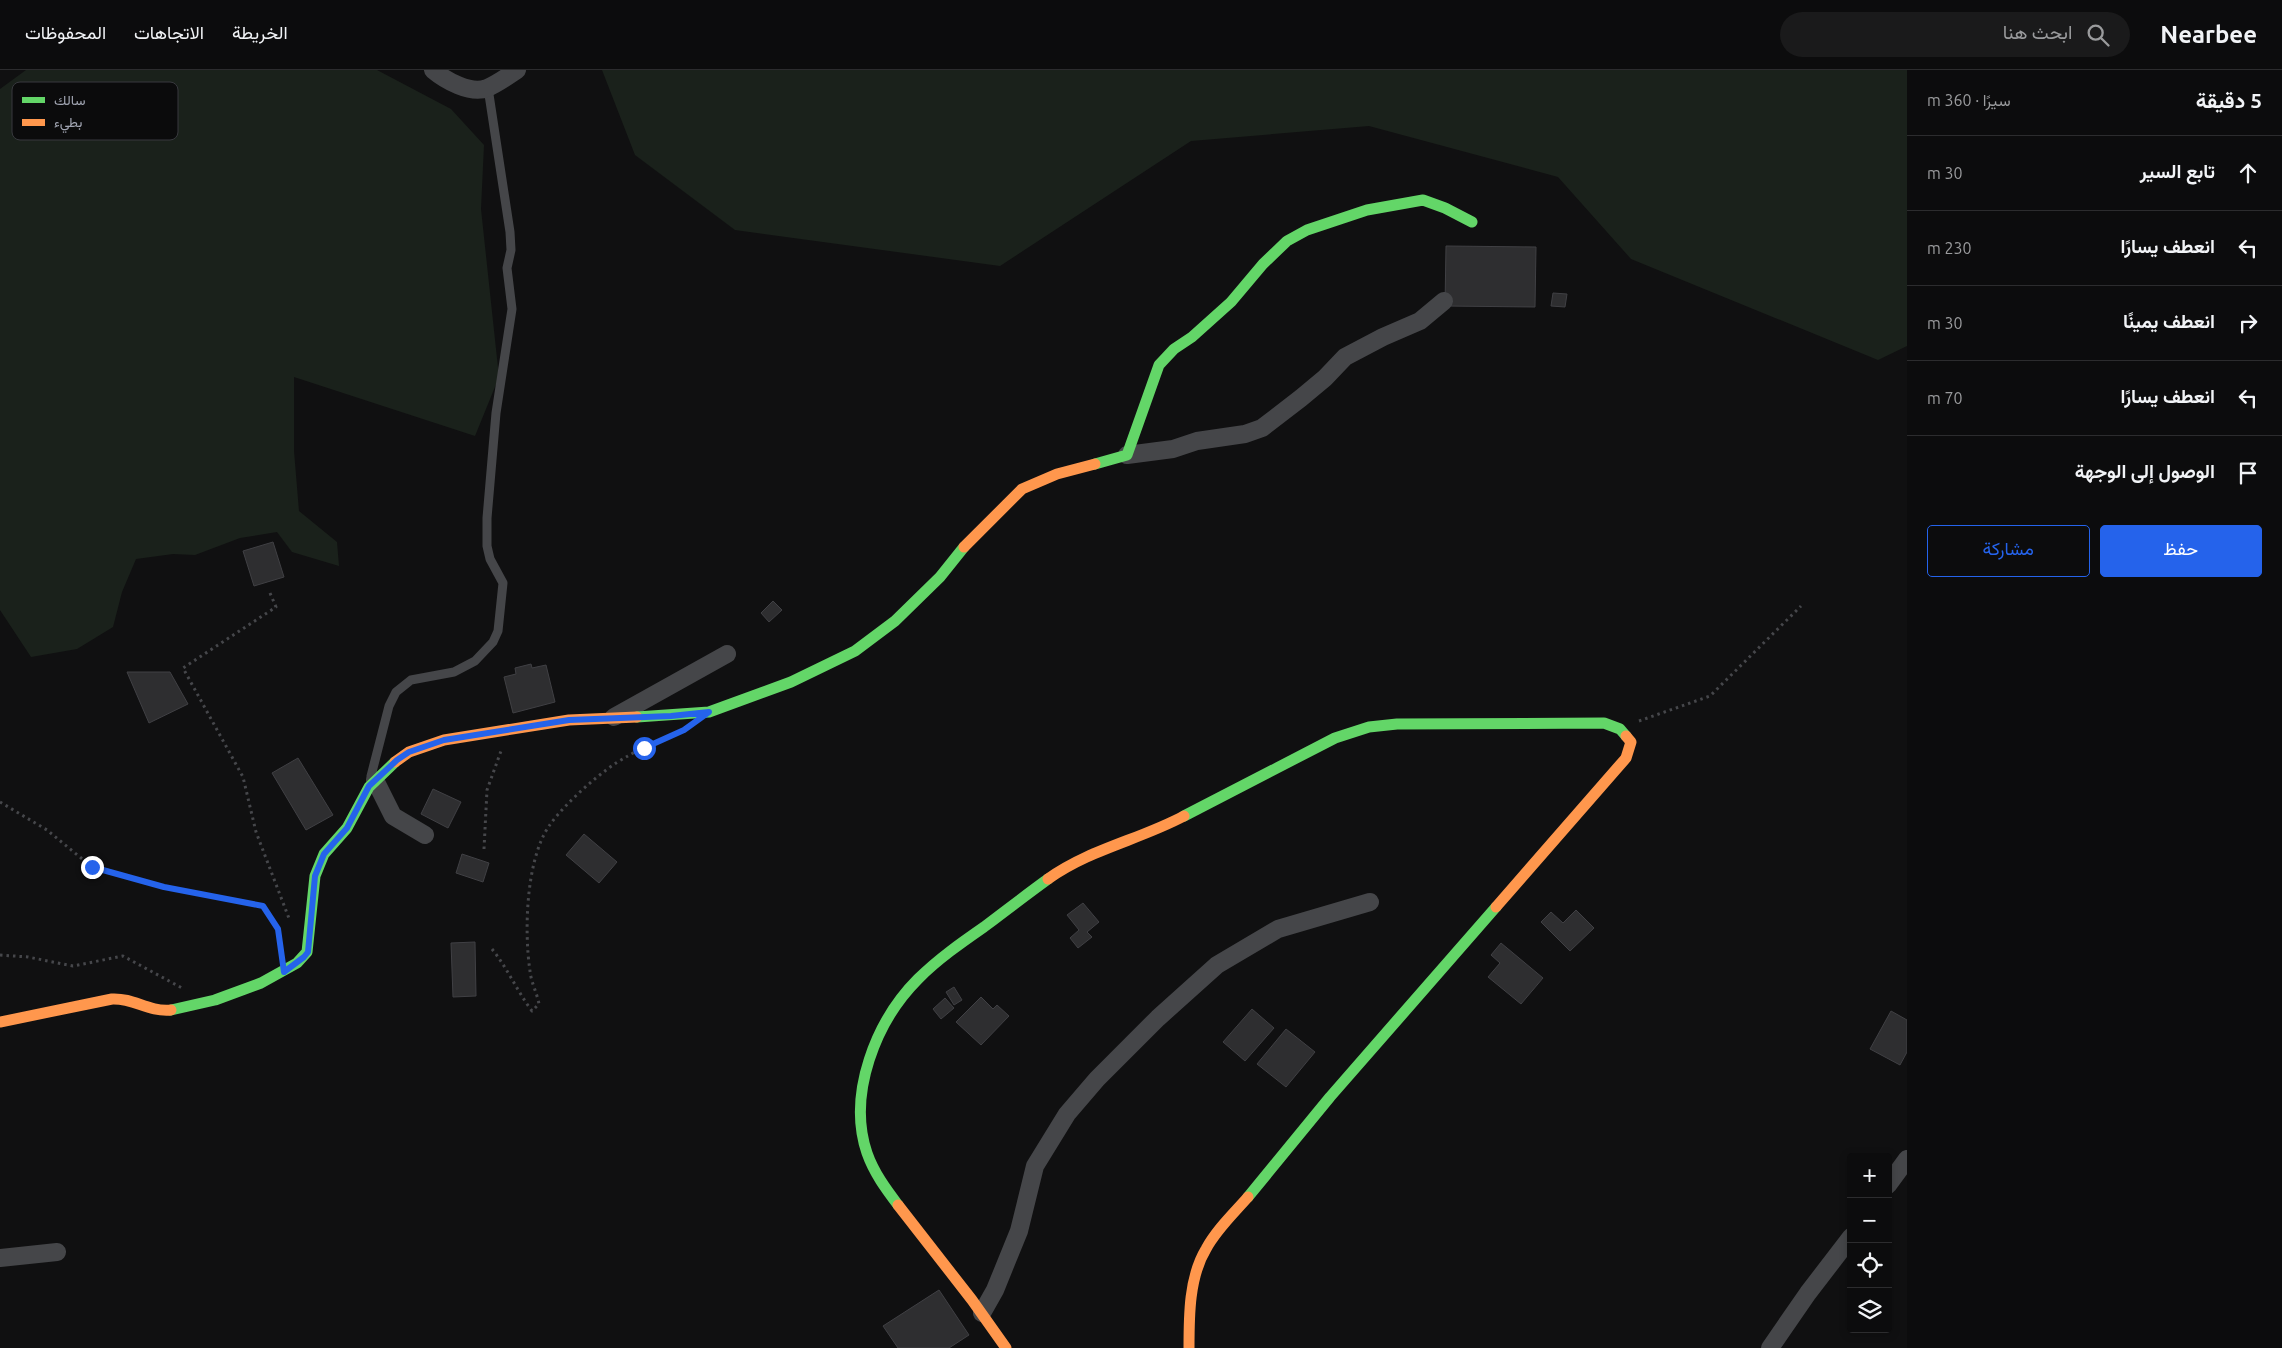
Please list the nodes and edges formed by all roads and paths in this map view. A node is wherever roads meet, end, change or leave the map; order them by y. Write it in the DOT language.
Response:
graph roads {
  1 [pos="433,70"];
  2 [pos="517,70"];
  3 [pos="488,88"];
  4 [pos="1472,222"];
  5 [pos="1444,301"];
  6 [pos="1127,455"];
  7 [pos="270,593"];
  8 [pos="1801,606"];
  9 [pos="727,654"];
  10 [pos="611,718"];
  11 [pos="509,729"];
  12 [pos="1620,729"];
  13 [pos="676,734"];
  14 [pos="372,783"];
  15 [pos="0,802"];
  16 [pos="425,834"];
  17 [pos="484,850"];
  18 [pos="1370,902"];
  19 [pos="294,928"];
  20 [pos="492,949"];
  21 [pos="0,955"];
  22 [pos="284,972"];
  23 [pos="183,988"];
  24 [pos="0,1022"];
  25 [pos="1907,1159"];
  26 [pos="1892,1180"];
  27 [pos="1847,1242"];
  28 [pos="57,1252"];
  29 [pos="0,1258"];
  30 [pos="982,1313"];
  31 [pos="1006,1348"];
  32 [pos="1189,1348"];
  33 [pos="1770,1348"];
  1 -- 3 [label="street"];
  2 -- 3 [label="street"];
  3 -- 14 [label="lane"];
  4 -- 6 [label="street"];
  5 -- 6 [label="street"];
  6 -- 10 [label="street"];
  7 -- 19 [label="path"];
  8 -- 12 [label="path"];
  9 -- 10 [label="street"];
  10 -- 11 [label="street"];
  11 -- 14 [label="street"];
  11 -- 17 [label="path"];
  12 -- 30 [label="street"];
  12 -- 32 [label="street"];
  13 -- 20 [label="path"];
  14 -- 16 [label="street"];
  14 -- 22 [label="street"];
  15 -- 22 [label="path"];
  18 -- 30 [label="street"];
  21 -- 23 [label="path"];
  22 -- 24 [label="street"];
  25 -- 26 [label="street"];
  27 -- 33 [label="street"];
  28 -- 29 [label="street"];
  30 -- 31 [label="street"];
}
